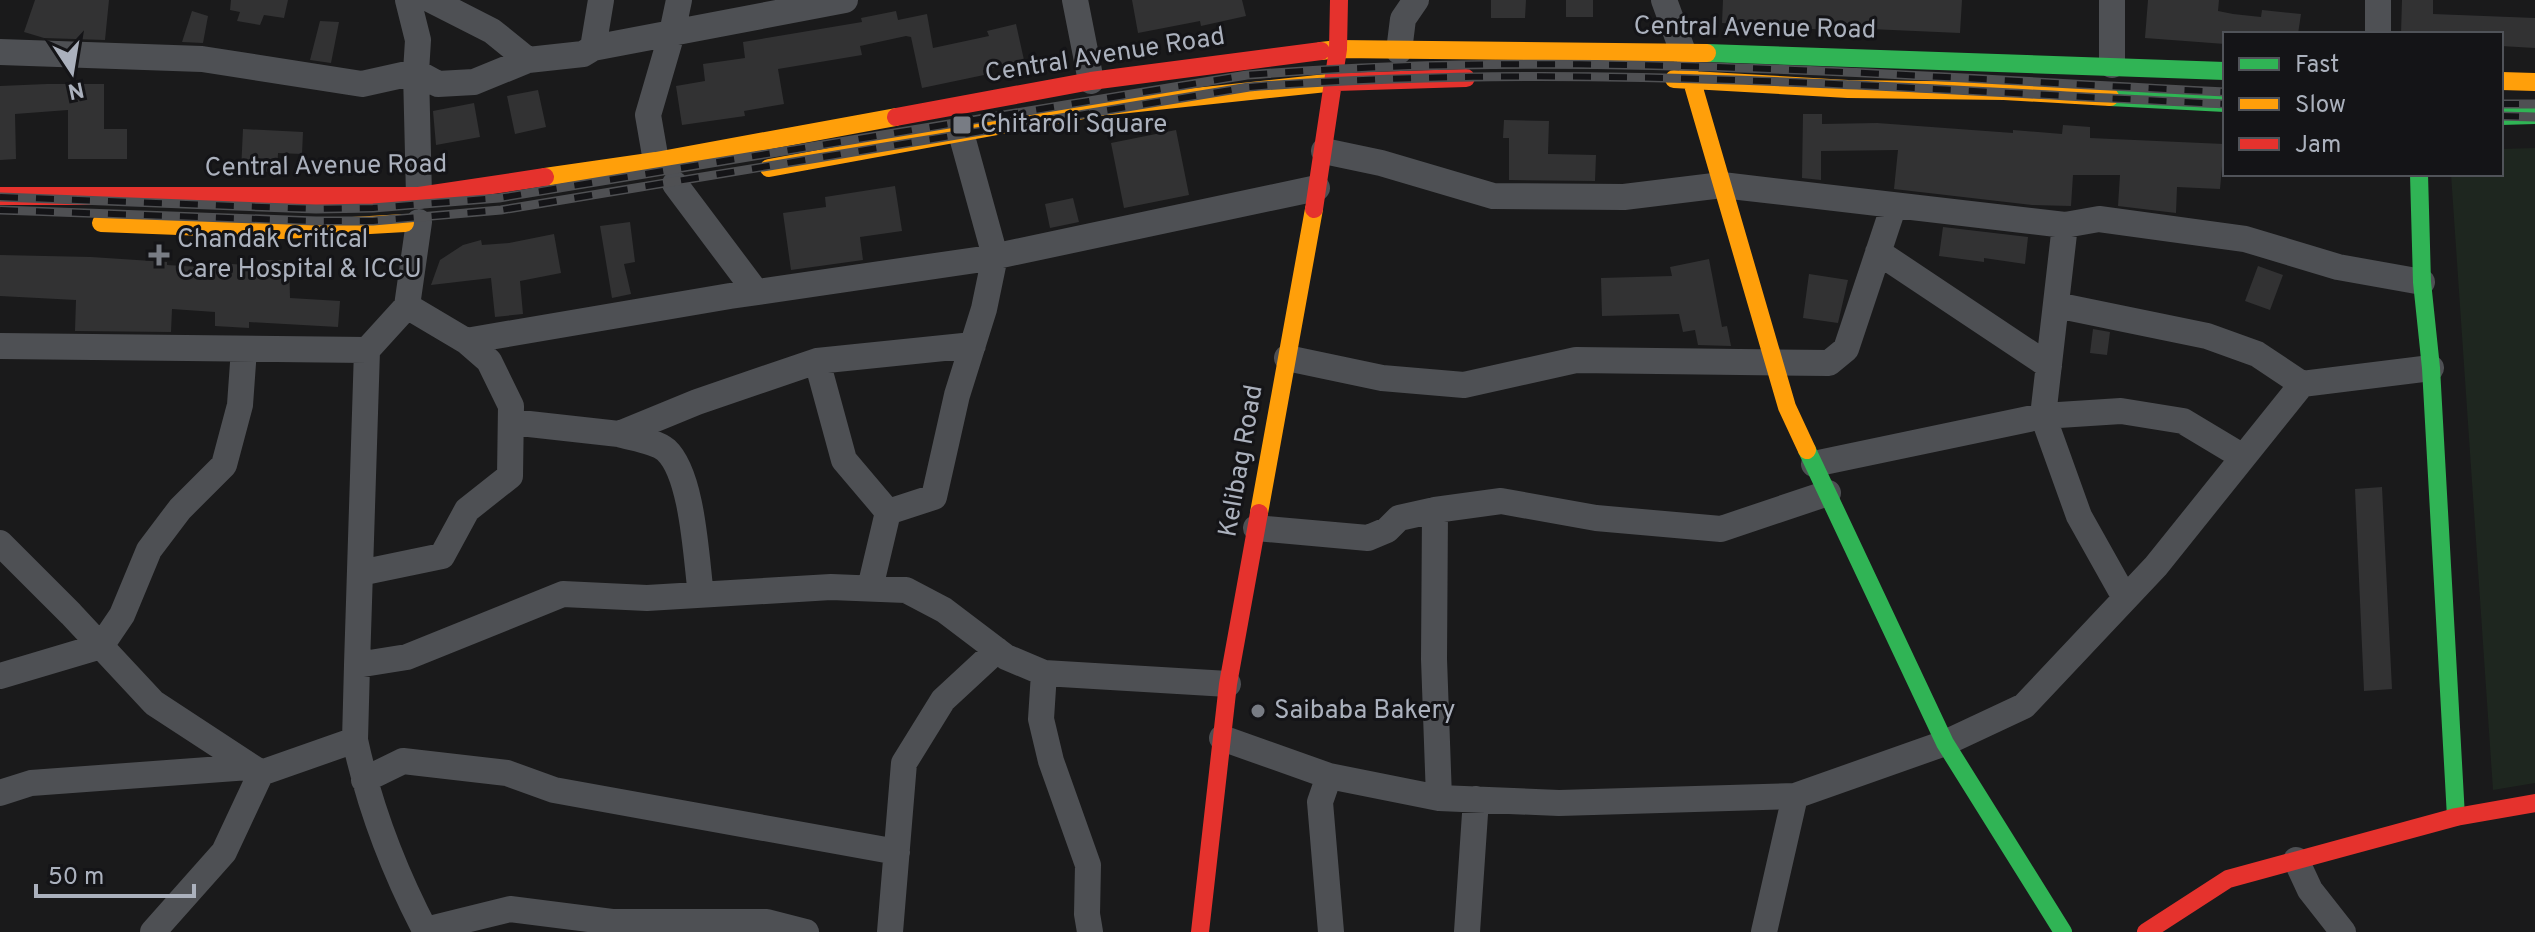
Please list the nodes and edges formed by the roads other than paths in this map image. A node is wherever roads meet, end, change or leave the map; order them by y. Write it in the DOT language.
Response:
graph roads {
  1 [pos="408,0"];
  2 [pos="431,0"];
  3 [pos="601,0"];
  4 [pos="679,0"];
  5 [pos="845,0"];
  6 [pos="1075,0"];
  7 [pos="1339,0"];
  8 [pos="1416,0"];
  9 [pos="1664,0"];
  10 [pos="2112,0"];
  11 [pos="2378,0"];
  12 [pos="2378,32"];
  13 [pos="672,33"];
  14 [pos="593,48"];
  15 [pos="1338,49"];
  16 [pos="1399,51"];
  17 [pos="0,52"];
  18 [pos="1683,52"];
  19 [pos="528,60"];
  20 [pos="2112,65"];
  21 [pos="2223,71"];
  22 [pos="416,72"];
  23 [pos="1487,78"];
  24 [pos="1659,79"];
  25 [pos="1691,79"];
  26 [pos="1091,81"];
  27 [pos="2503,81"];
  28 [pos="1334,82"];
  29 [pos="2535,82"];
  30 [pos="2223,103"];
  31 [pos="2535,115"];
  32 [pos="2503,116"];
  33 [pos="961,133"];
  34 [pos="1324,151"];
  35 [pos="750,171"];
  36 [pos="2419,176"];
  37 [pos="670,178"];
  38 [pos="1722,185"];
  39 [pos="1317,188"];
  40 [pos="0,196"];
  41 [pos="1894,205"];
  42 [pos="427,213"];
  43 [pos="84,222"];
  44 [pos="2065,225"];
  45 [pos="1878,252"];
  46 [pos="995,256"];
  47 [pos="2422,282"];
  48 [pos="756,292"];
  49 [pos="2056,305"];
  50 [pos="407,306"];
  51 [pos="466,341"];
  52 [pos="973,345"];
  53 [pos="0,346"];
  54 [pos="244,349"];
  55 [pos="367,350"];
  56 [pos="1287,358"];
  57 [pos="817,361"];
  58 [pos="1775,363"];
  59 [pos="2049,366"];
  60 [pos="2431,368"];
  61 [pos="2302,384"];
  62 [pos="2043,416"];
  63 [pos="511,422"];
  64 [pos="619,434"];
  65 [pos="2243,457"];
  66 [pos="1814,464"];
  67 [pos="1828,493"];
  68 [pos="1435,510"];
  69 [pos="888,512"];
  70 [pos="1256,528"];
  71 [pos="0,543"];
  72 [pos="360,573"];
  73 [pos="870,588"];
  74 [pos="701,595"];
  75 [pos="2125,598"];
  76 [pos="101,646"];
  77 [pos="997,650"];
  78 [pos="357,665"];
  79 [pos="1044,673"];
  80 [pos="0,676"];
  81 [pos="1228,684"];
  82 [pos="1222,738"];
  83 [pos="355,740"];
  84 [pos="1945,743"];
  85 [pos="255,770"];
  86 [pos="1329,776"];
  87 [pos="364,780"];
  88 [pos="0,793"];
  89 [pos="1795,796"];
  90 [pos="1439,798"];
  91 [pos="1476,799"];
  92 [pos="2535,803"];
  93 [pos="2456,817"];
  94 [pos="897,852"];
  95 [pos="2296,860"];
  96 [pos="426,931"];
  97 [pos="153,932"];
  98 [pos="806,932"];
  99 [pos="890,932"];
  100 [pos="1090,932"];
  101 [pos="1200,932"];
  102 [pos="1331,932"];
  103 [pos="1467,932"];
  104 [pos="1764,932"];
  105 [pos="2063,932"];
  106 [pos="2146,932"];
  107 [pos="2343,932"];
  1 -- 22 [label="street"];
  2 -- 19 [label="street"];
  3 -- 14 [label="street"];
  4 -- 13 [label="street"];
  5 -- 13 [label="street"];
  6 -- 26 [label="street"];
  7 -- 15 [label="main road, Kelibag Road"];
  8 -- 16 [label="street"];
  9 -- 18 [label="street"];
  10 -- 20 [label="street"];
  11 -- 12 [label="street"];
  13 -- 14 [label="street"];
  13 -- 37 [label="street"];
  14 -- 19 [label="street"];
  15 -- 16 [label="main road, Central Avenue Road"];
  15 -- 26 [label="main road, Central Avenue Road"];
  15 -- 28 [label="main road, Kelibag Road"];
  16 -- 18 [label="main road, Central Avenue Road"];
  17 -- 22 [label="street"];
  18 -- 20 [label="main road, Central Avenue Road"];
  18 -- 25 [label="main road"];
  19 -- 22 [label="street"];
  20 -- 21 [label="main road, Central Avenue Road"];
  22 -- 42 [label="street"];
  23 -- 28 [label="main road"];
  24 -- 25 [label="main road"];
  25 -- 30 [label="main road"];
  25 -- 38 [label="main road"];
  26 -- 37 [label="main road, Central Avenue Road"];
  27 -- 29 [label="main road"];
  28 -- 33 [label="main road"];
  28 -- 34 [label="main road, Kelibag Road"];
  31 -- 32 [label="main road"];
  33 -- 35 [label="main road"];
  33 -- 46 [label="street"];
  34 -- 38 [label="street"];
  34 -- 39 [label="main road, Kelibag Road"];
  36 -- 47 [label="main road"];
  37 -- 42 [label="main road, Central Avenue Road"];
  37 -- 48 [label="street"];
  38 -- 41 [label="street"];
  38 -- 58 [label="main road"];
  39 -- 46 [label="street"];
  39 -- 56 [label="main road, Kelibag Road"];
  40 -- 42 [label="main road, Central Avenue Road"];
  41 -- 44 [label="street"];
  41 -- 45 [label="street"];
  42 -- 43 [label="main road"];
  42 -- 50 [label="street"];
  44 -- 47 [label="street"];
  44 -- 49 [label="street"];
  45 -- 58 [label="street"];
  45 -- 59 [label="street"];
  46 -- 48 [label="street"];
  46 -- 52 [label="street"];
  47 -- 60 [label="main road"];
  48 -- 51 [label="street"];
  49 -- 59 [label="street"];
  49 -- 61 [label="street"];
  50 -- 51 [label="street"];
  50 -- 55 [label="street"];
  51 -- 63 [label="street"];
  52 -- 57 [label="street"];
  52 -- 69 [label="street"];
  53 -- 54 [label="street"];
  54 -- 55 [label="street"];
  54 -- 76 [label="street"];
  55 -- 72 [label="street"];
  56 -- 58 [label="street"];
  56 -- 70 [label="main road, Kelibag Road"];
  57 -- 64 [label="street"];
  57 -- 69 [label="street"];
  58 -- 66 [label="main road"];
  59 -- 62 [label="street"];
  60 -- 61 [label="street"];
  60 -- 93 [label="main road"];
  61 -- 65 [label="street"];
  62 -- 65 [label="street"];
  62 -- 66 [label="street"];
  62 -- 75 [label="street"];
  63 -- 64 [label="street"];
  63 -- 72 [label="street"];
  64 -- 74 [label="street"];
  65 -- 75 [label="street"];
  66 -- 67 [label="main road"];
  67 -- 68 [label="street"];
  67 -- 84 [label="main road"];
  68 -- 70 [label="street"];
  68 -- 90 [label="street"];
  69 -- 73 [label="street"];
  70 -- 81 [label="main road, Kelibag Road"];
  71 -- 76 [label="street"];
  72 -- 78 [label="street"];
  73 -- 74 [label="street"];
  73 -- 77 [label="street"];
  74 -- 78 [label="street"];
  75 -- 84 [label="street"];
  76 -- 80 [label="street"];
  76 -- 85 [label="street"];
  77 -- 79 [label="street"];
  77 -- 94 [label="street"];
  78 -- 83 [label="street"];
  79 -- 81 [label="street"];
  79 -- 100 [label="street"];
  81 -- 82 [label="main road, Kelibag Road"];
  82 -- 86 [label="street"];
  82 -- 101 [label="main road, Kelibag Road"];
  83 -- 85 [label="street"];
  83 -- 87 [label="street"];
  84 -- 89 [label="street"];
  84 -- 105 [label="main road"];
  85 -- 88 [label="street"];
  85 -- 97 [label="street"];
  86 -- 90 [label="street"];
  86 -- 102 [label="street"];
  87 -- 94 [label="street"];
  87 -- 96 [label="street"];
  89 -- 91 [label="street"];
  89 -- 104 [label="street"];
  90 -- 91 [label="street"];
  91 -- 103 [label="street"];
  92 -- 93 [label="main road"];
  93 -- 95 [label="main road"];
  94 -- 99 [label="street"];
  95 -- 106 [label="main road"];
  95 -- 107 [label="street"];
  96 -- 98 [label="street"];
}
